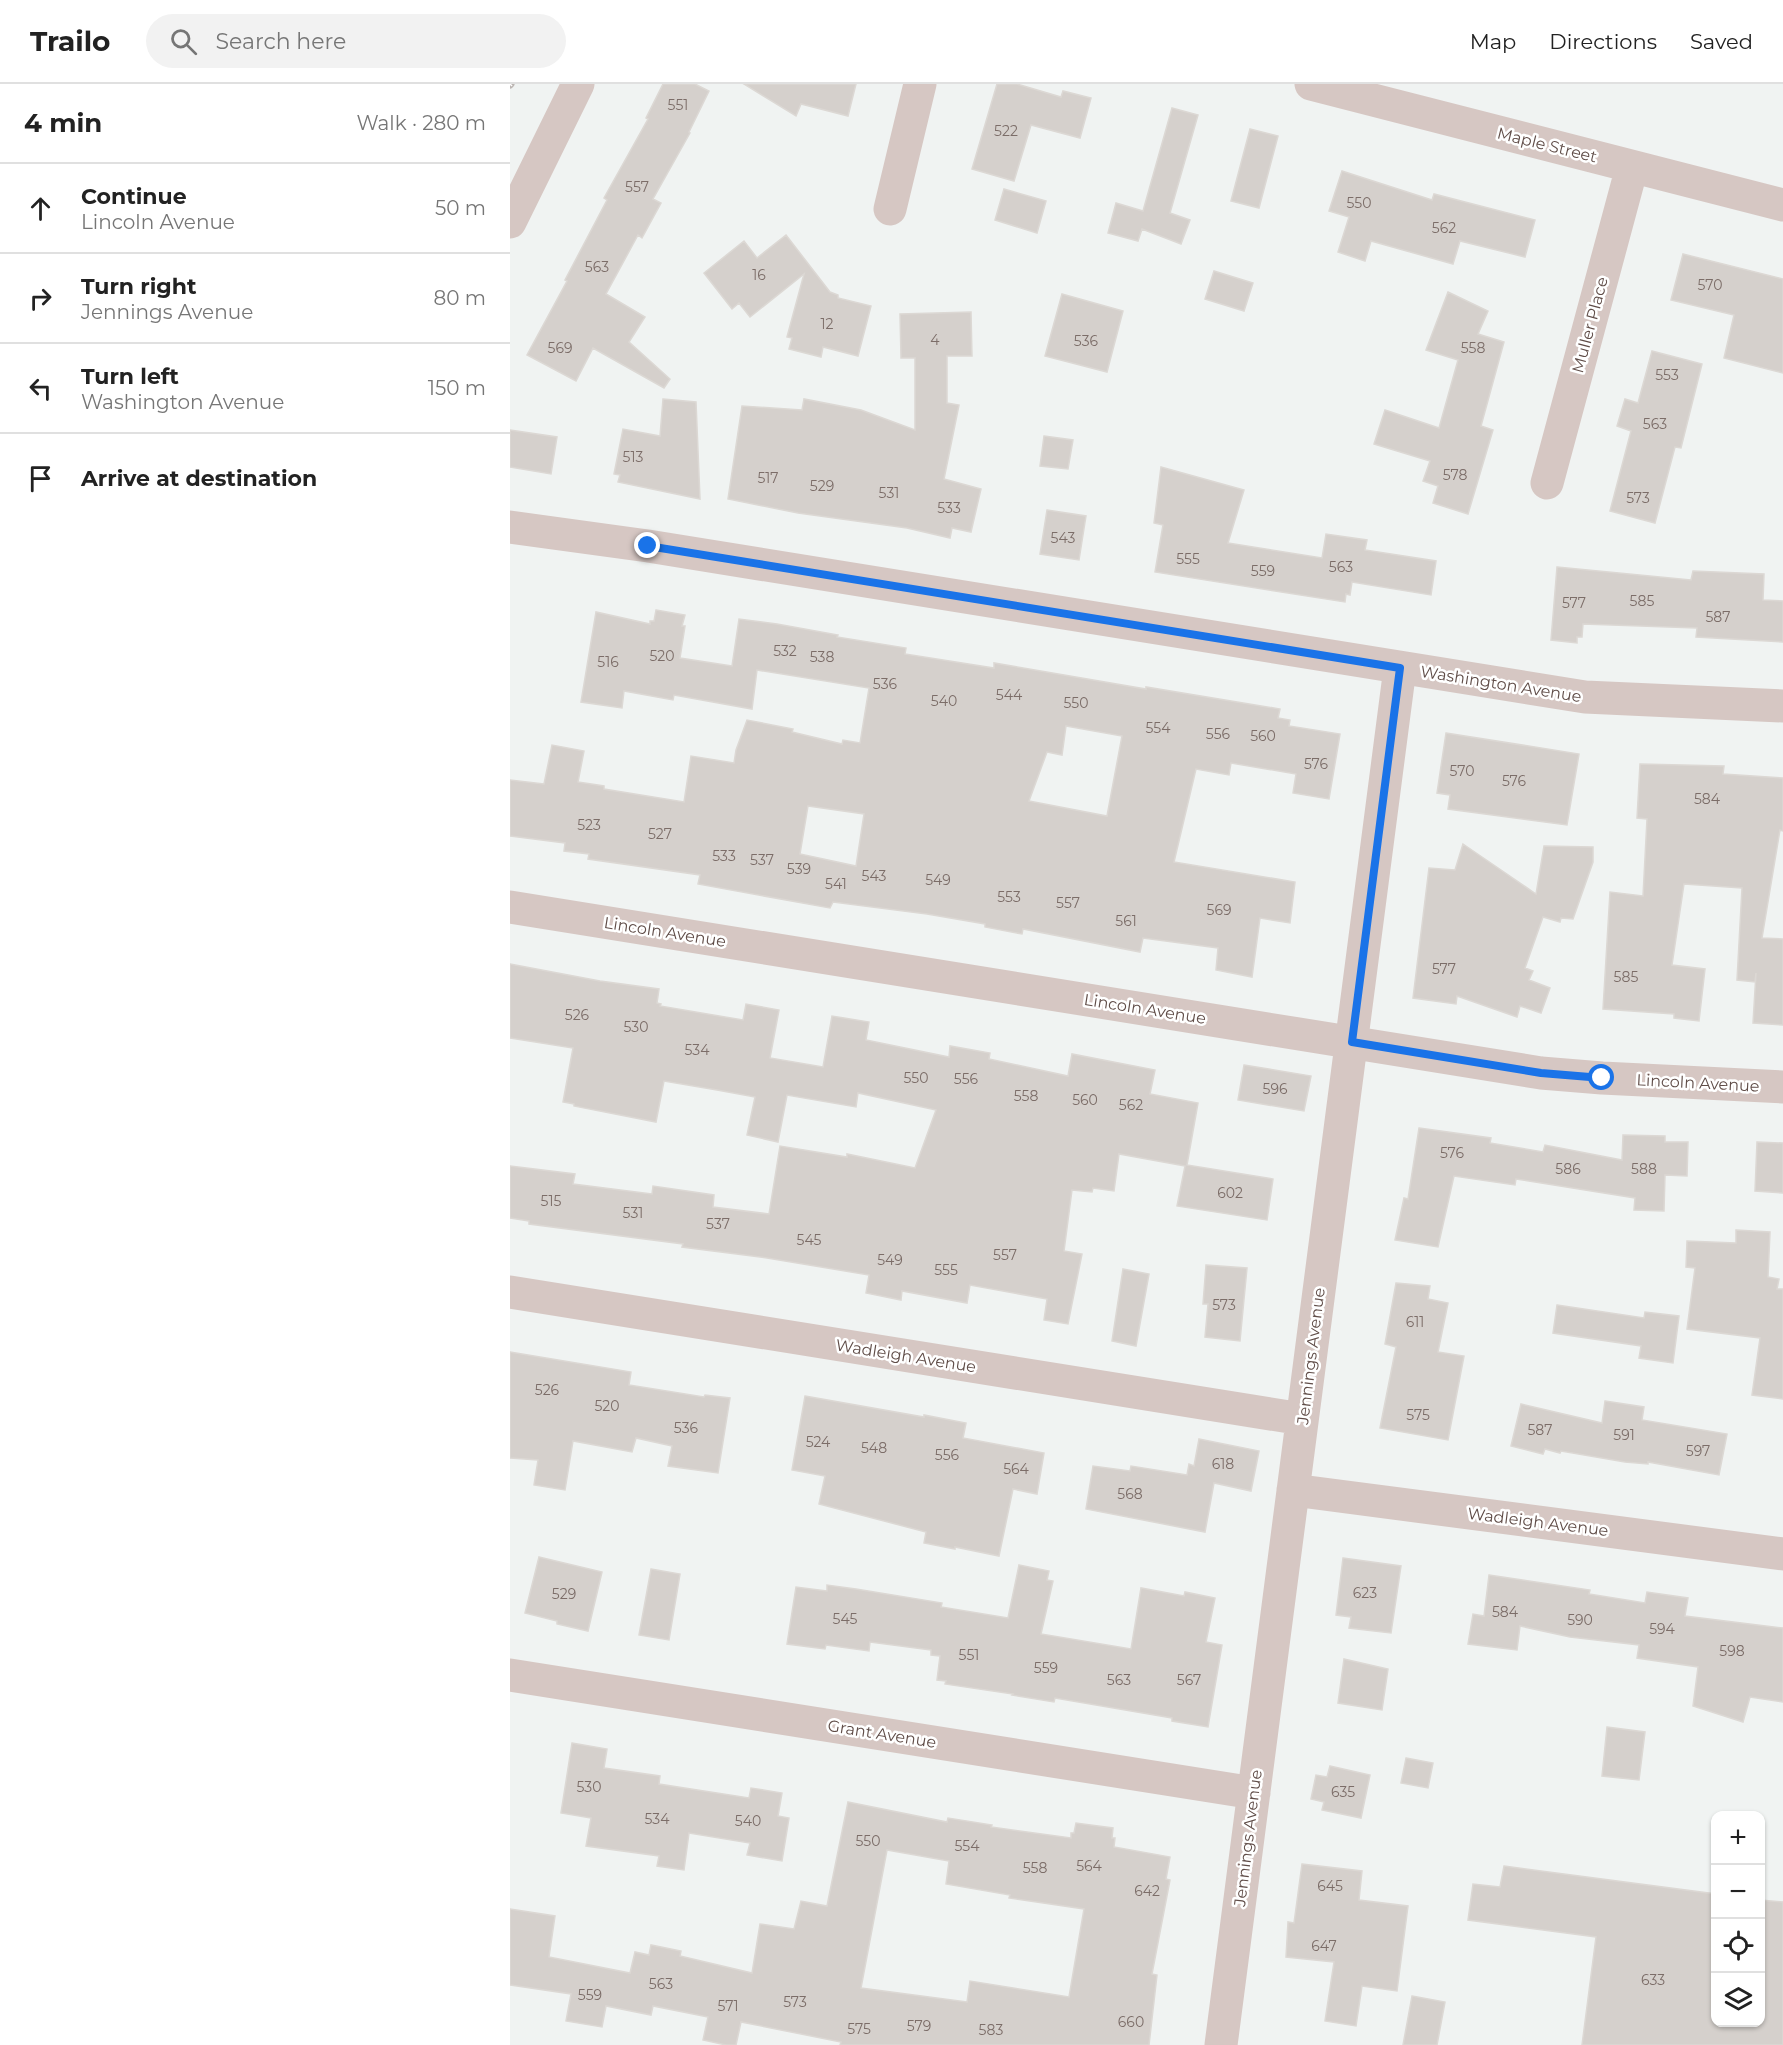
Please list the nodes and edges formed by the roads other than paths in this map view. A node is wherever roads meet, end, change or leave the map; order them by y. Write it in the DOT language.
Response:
graph roads {
  1 [pos="578,84"];
  2 [pos="920,84"];
  3 [pos="1311,84"];
  4 [pos="1632,166"];
  5 [pos="1783,205"];
  6 [pos="890,209"];
  7 [pos="510,222"];
  8 [pos="1547,483"];
  9 [pos="510,527"];
  10 [pos="1400,668"];
  11 [pos="1783,706"];
  12 [pos="510,907"];
  13 [pos="1352,1042"];
  14 [pos="1783,1087"];
  15 [pos="510,1292"];
  16 [pos="1302,1419"];
  17 [pos="1293,1490"];
  18 [pos="1783,1554"];
  19 [pos="510,1675"];
  20 [pos="1254,1793"];
  21 [pos="1221,2045"];
  1 -- 7 [label="street"];
  2 -- 6 [label="street"];
  3 -- 4 [label="street, Maple Street"];
  4 -- 5 [label="street, Maple Street"];
  4 -- 8 [label="street, Muller Place"];
  9 -- 10 [label="street, Washington Avenue"];
  10 -- 11 [label="street, Washington Avenue"];
  10 -- 13 [label="street, Jennings Avenue"];
  12 -- 13 [label="street, Lincoln Avenue"];
  13 -- 14 [label="street, Lincoln Avenue"];
  13 -- 16 [label="street, Jennings Avenue"];
  15 -- 16 [label="street, Wadleigh Avenue"];
  16 -- 17 [label="street, Jennings Avenue"];
  17 -- 18 [label="street, Wadleigh Avenue"];
  17 -- 20 [label="street, Jennings Avenue"];
  19 -- 20 [label="street, Grant Avenue"];
  20 -- 21 [label="street, Jennings Avenue"];
}
